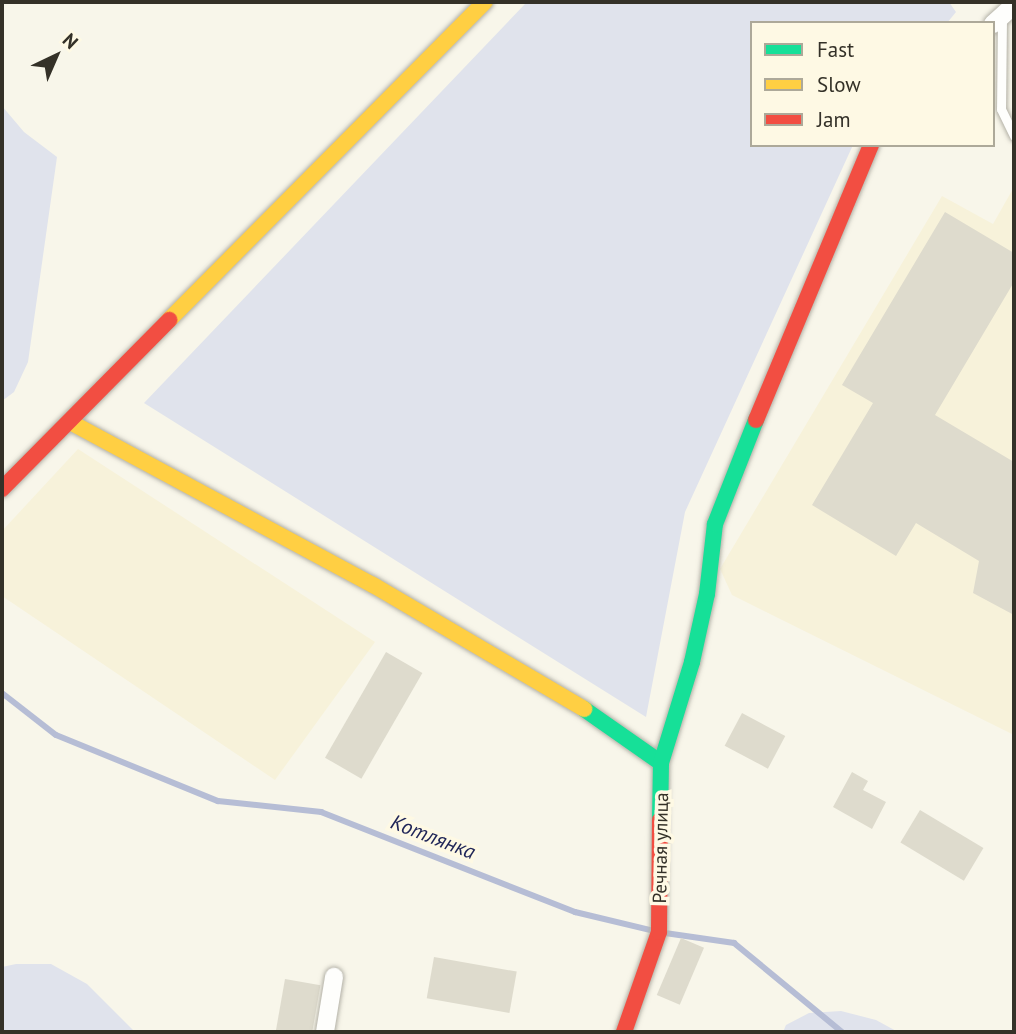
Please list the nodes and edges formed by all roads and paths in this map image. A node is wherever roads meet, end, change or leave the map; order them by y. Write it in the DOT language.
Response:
graph roads {
  1 [pos="485,2"];
  2 [pos="1003,15"];
  3 [pos="1014,136"];
  4 [pos="870,147"];
  5 [pos="72,423"];
  6 [pos="2,489"];
  7 [pos="661,764"];
  8 [pos="334,977"];
  9 [pos="325,1032"];
  10 [pos="624,1032"];
  1 -- 5 [label="street"];
  2 -- 3 [label="lane"];
  4 -- 7 [label="street, Речная улица"];
  5 -- 6 [label="street"];
  5 -- 7 [label="street"];
  7 -- 10 [label="street, Речная улица"];
  8 -- 9 [label="street"];
}
